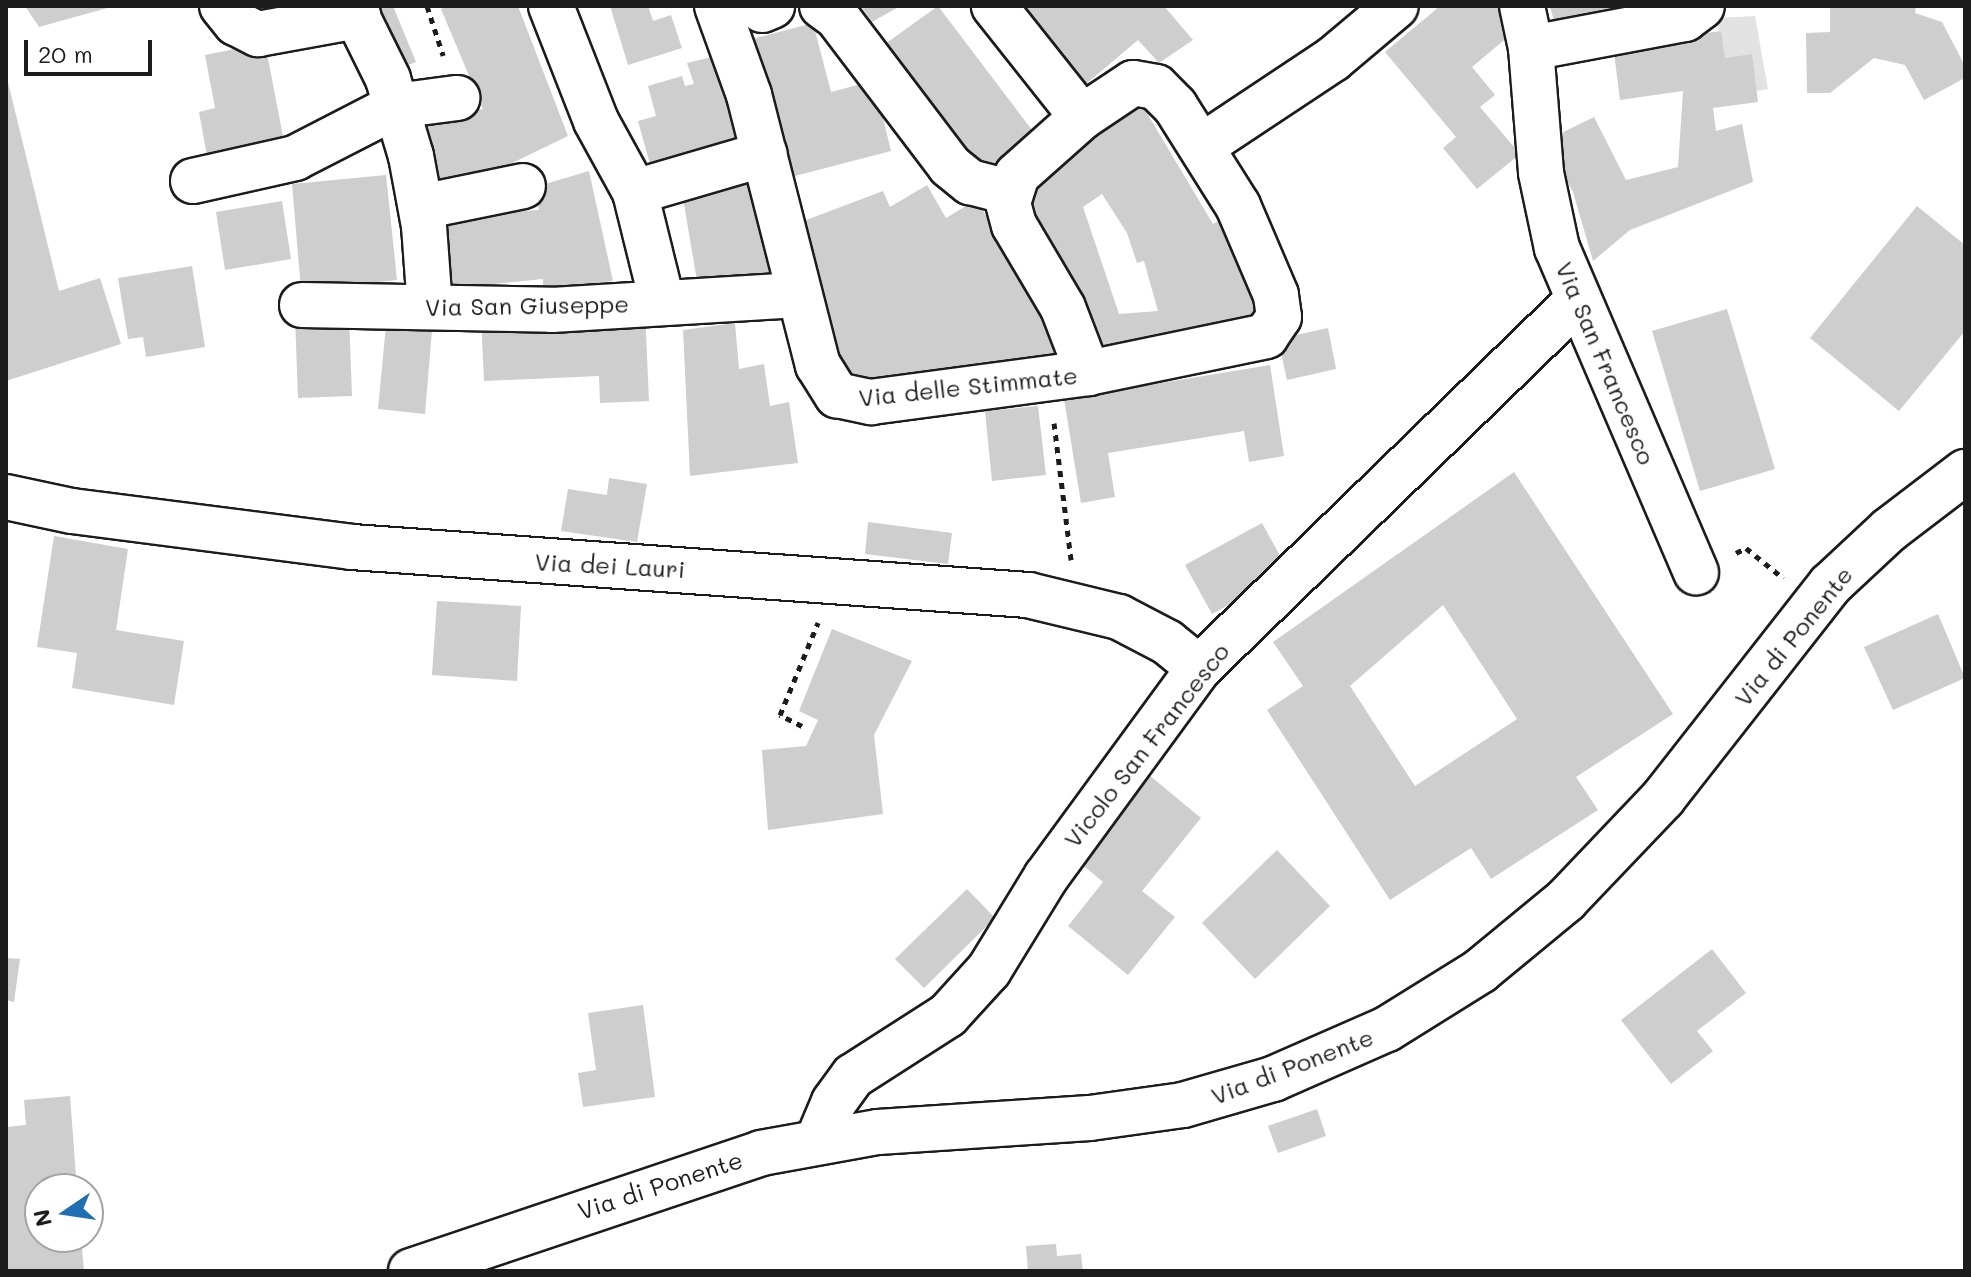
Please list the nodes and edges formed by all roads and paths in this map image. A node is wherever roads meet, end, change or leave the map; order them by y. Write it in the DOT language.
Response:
graph roads {
  1 [pos="222,6"];
  2 [pos="551,6"];
  3 [pos="717,6"];
  4 [pos="822,6"];
  5 [pos="994,6"];
  6 [pos="1396,6"];
  7 [pos="1522,6"];
  8 [pos="1702,6"];
  9 [pos="355,11"];
  10 [pos="1531,48"];
  11 [pos="457,98"];
  12 [pos="396,106"];
  13 [pos="1082,117"];
  14 [pos="1202,146"];
  15 [pos="765,154"];
  16 [pos="193,181"];
  17 [pos="523,186"];
  18 [pos="635,192"];
  19 [pos="1009,192"];
  20 [pos="421,207"];
  21 [pos="800,295"];
  22 [pos="662,301"];
  23 [pos="1577,301"];
  24 [pos="302,305"];
  25 [pos="430,307"];
  26 [pos="1068,375"];
  27 [pos="1965,472"];
  28 [pos="6,497"];
  29 [pos="1696,572"];
  30 [pos="837,578"];
  31 [pos="1076,603"];
  32 [pos="1814,603"];
  33 [pos="1199,668"];
  34 [pos="802,726"];
  35 [pos="817,1142"];
  36 [pos="411,1271"];
  1 -- 9 [label="street"];
  2 -- 18 [label="street"];
  3 -- 15 [label="street, Via delle Stimmate"];
  4 -- 19 [label="street"];
  5 -- 13 [label="street"];
  6 -- 14 [label="street"];
  7 -- 10 [label="street, Via San Francesco"];
  8 -- 10 [label="street"];
  9 -- 12 [label="street"];
  10 -- 23 [label="street, Via San Francesco"];
  11 -- 12 [label="street"];
  12 -- 16 [label="street"];
  12 -- 20 [label="street"];
  13 -- 14 [label="street"];
  13 -- 19 [label="street"];
  14 -- 26 [label="street, Via delle Stimmate"];
  15 -- 18 [label="street"];
  15 -- 21 [label="street, Via delle Stimmate"];
  17 -- 20 [label="street"];
  18 -- 22 [label="street"];
  19 -- 26 [label="street"];
  20 -- 25 [label="street"];
  21 -- 22 [label="street, Via San Giuseppe"];
  21 -- 26 [label="street, Via delle Stimmate"];
  22 -- 25 [label="street, Via San Giuseppe"];
  23 -- 29 [label="street, Via San Francesco"];
  23 -- 33 [label="street, Vicolo San Francesco"];
  24 -- 25 [label="street, Via San Giuseppe"];
  26 -- 31 [label="path"];
  27 -- 32 [label="street, Via di Ponente"];
  28 -- 30 [label="street, Via dei Lauri"];
  29 -- 32 [label="path"];
  30 -- 31 [label="street, Via dei Lauri"];
  30 -- 34 [label="path"];
  31 -- 33 [label="street, Via dei Lauri"];
  32 -- 35 [label="street, Via di Ponente"];
  33 -- 35 [label="street, Vicolo San Francesco"];
  35 -- 36 [label="street, Via di Ponente"];
}
